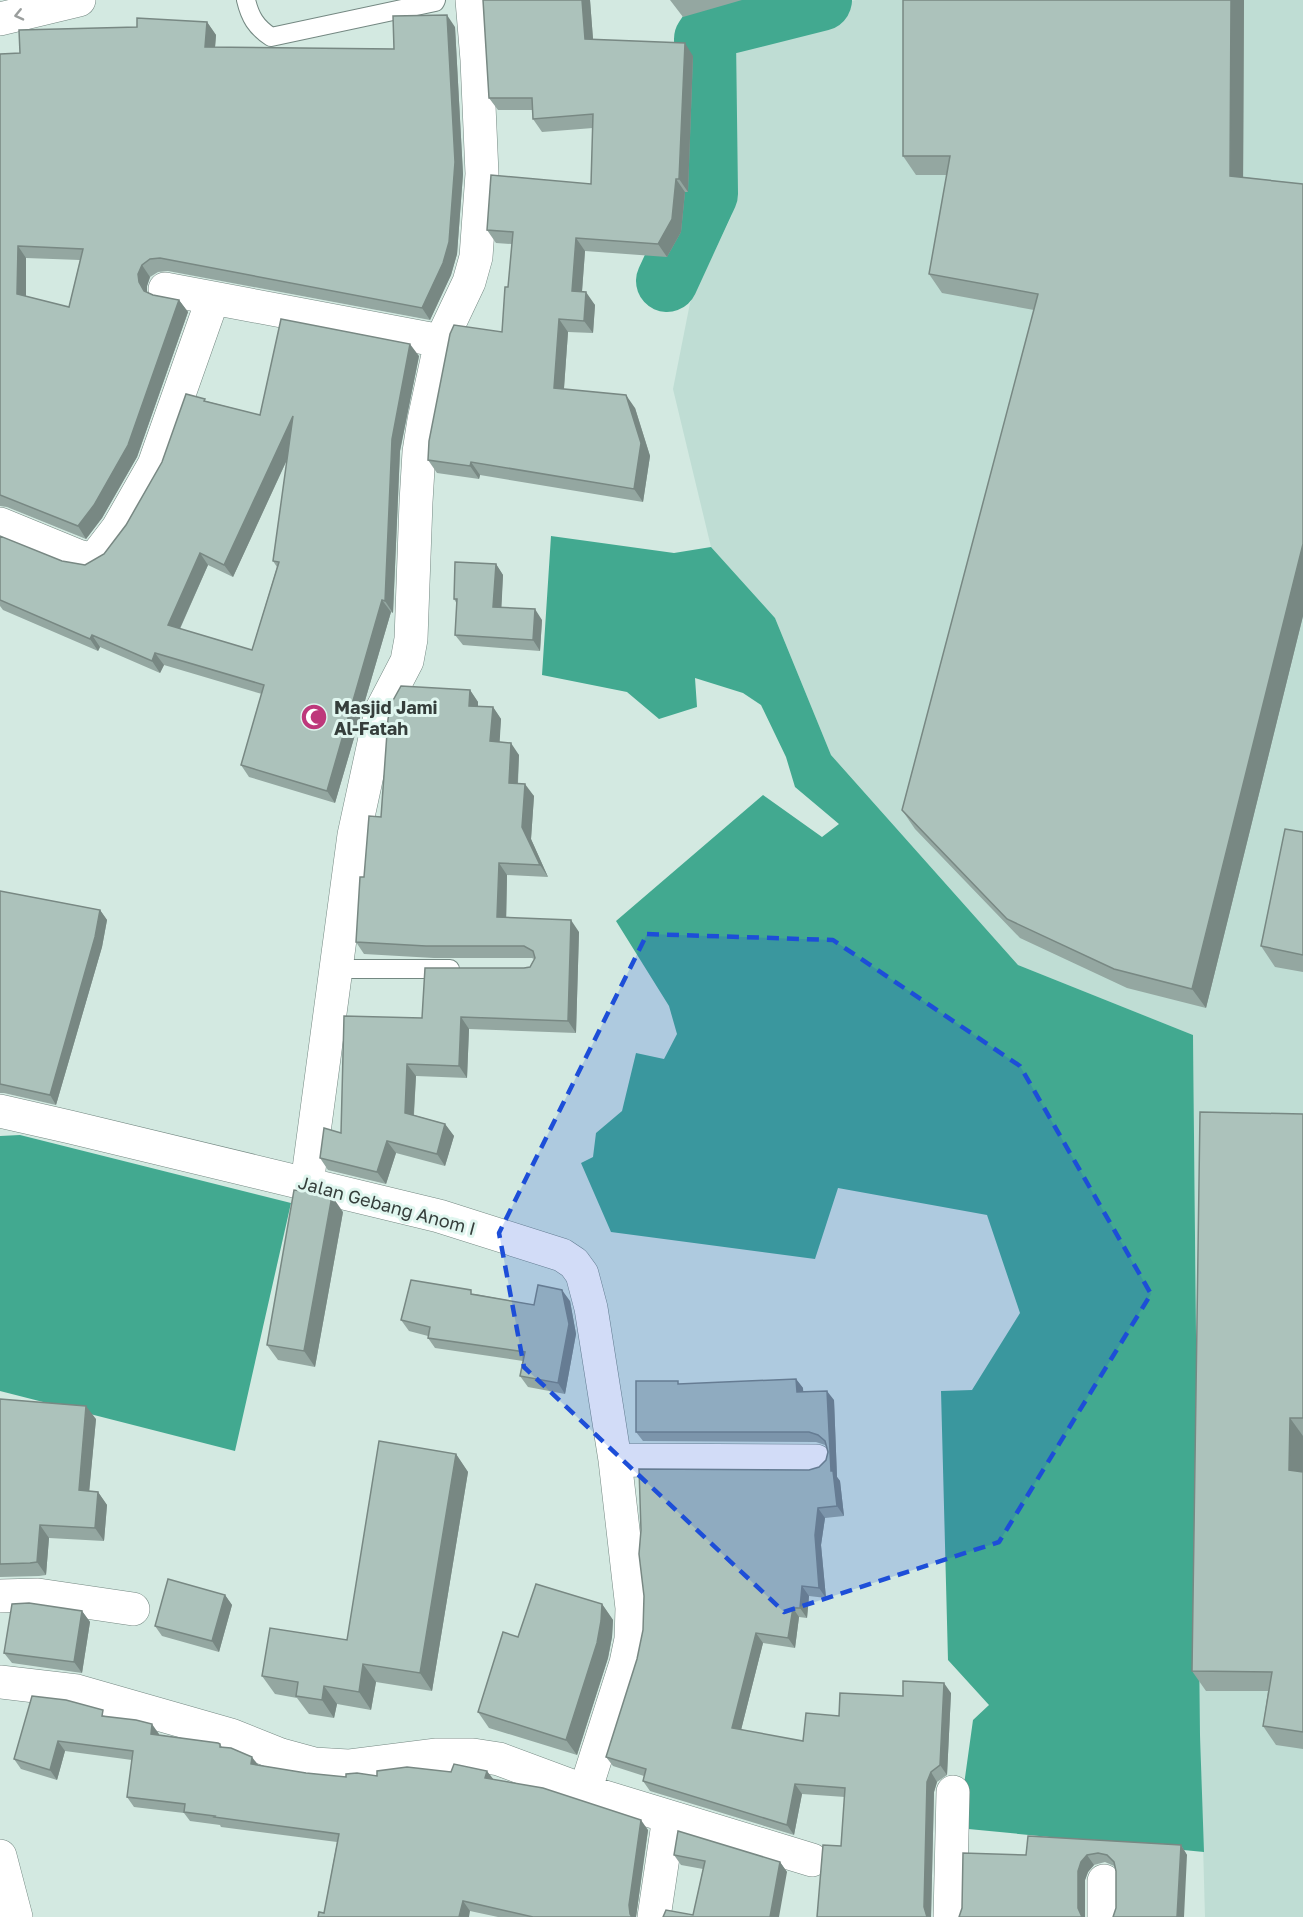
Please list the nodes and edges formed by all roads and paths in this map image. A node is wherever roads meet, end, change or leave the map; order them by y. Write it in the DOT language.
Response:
graph roads {
  1 [pos="79,0"];
  2 [pos="436,0"];
  3 [pos="472,0"];
  4 [pos="246,2"];
  5 [pos="0,19"];
  6 [pos="165,289"];
  7 [pos="213,298"];
  8 [pos="441,341"];
  9 [pos="0,524"];
  10 [pos="337,969"];
  11 [pos="464,969"];
  12 [pos="0,1111"];
  13 [pos="307,1184"];
  14 [pos="615,1460"];
  15 [pos="816,1461"];
  16 [pos="0,1596"];
  17 [pos="133,1610"];
  18 [pos="0,1682"];
  19 [pos="585,1791"];
  20 [pos="953,1792"];
  21 [pos="669,1818"];
  22 [pos="0,1856"];
  23 [pos="812,1860"];
  24 [pos="1104,1881"];
  25 [pos="16,1917"];
  26 [pos="654,1917"];
  27 [pos="950,1917"];
  28 [pos="1104,1917"];
  1 -- 5 [label="main road, one-way"];
  2 -- 4 [label="lane"];
  3 -- 8 [label="main road"];
  6 -- 7 [label="main road"];
  7 -- 8 [label="main road"];
  7 -- 9 [label="main road"];
  8 -- 10 [label="main road"];
  10 -- 11 [label="lane"];
  10 -- 13 [label="main road"];
  12 -- 13 [label="main road, Jalan Gebang Anom I"];
  13 -- 14 [label="main road, Jalan Gebang Anom I"];
  14 -- 15 [label="main road"];
  14 -- 19 [label="main road"];
  16 -- 17 [label="main road"];
  18 -- 19 [label="main road"];
  19 -- 21 [label="main road"];
  20 -- 27 [label="main road"];
  21 -- 23 [label="main road"];
  21 -- 26 [label="main road"];
  22 -- 25 [label="main road"];
  24 -- 28 [label="main road"];
}
